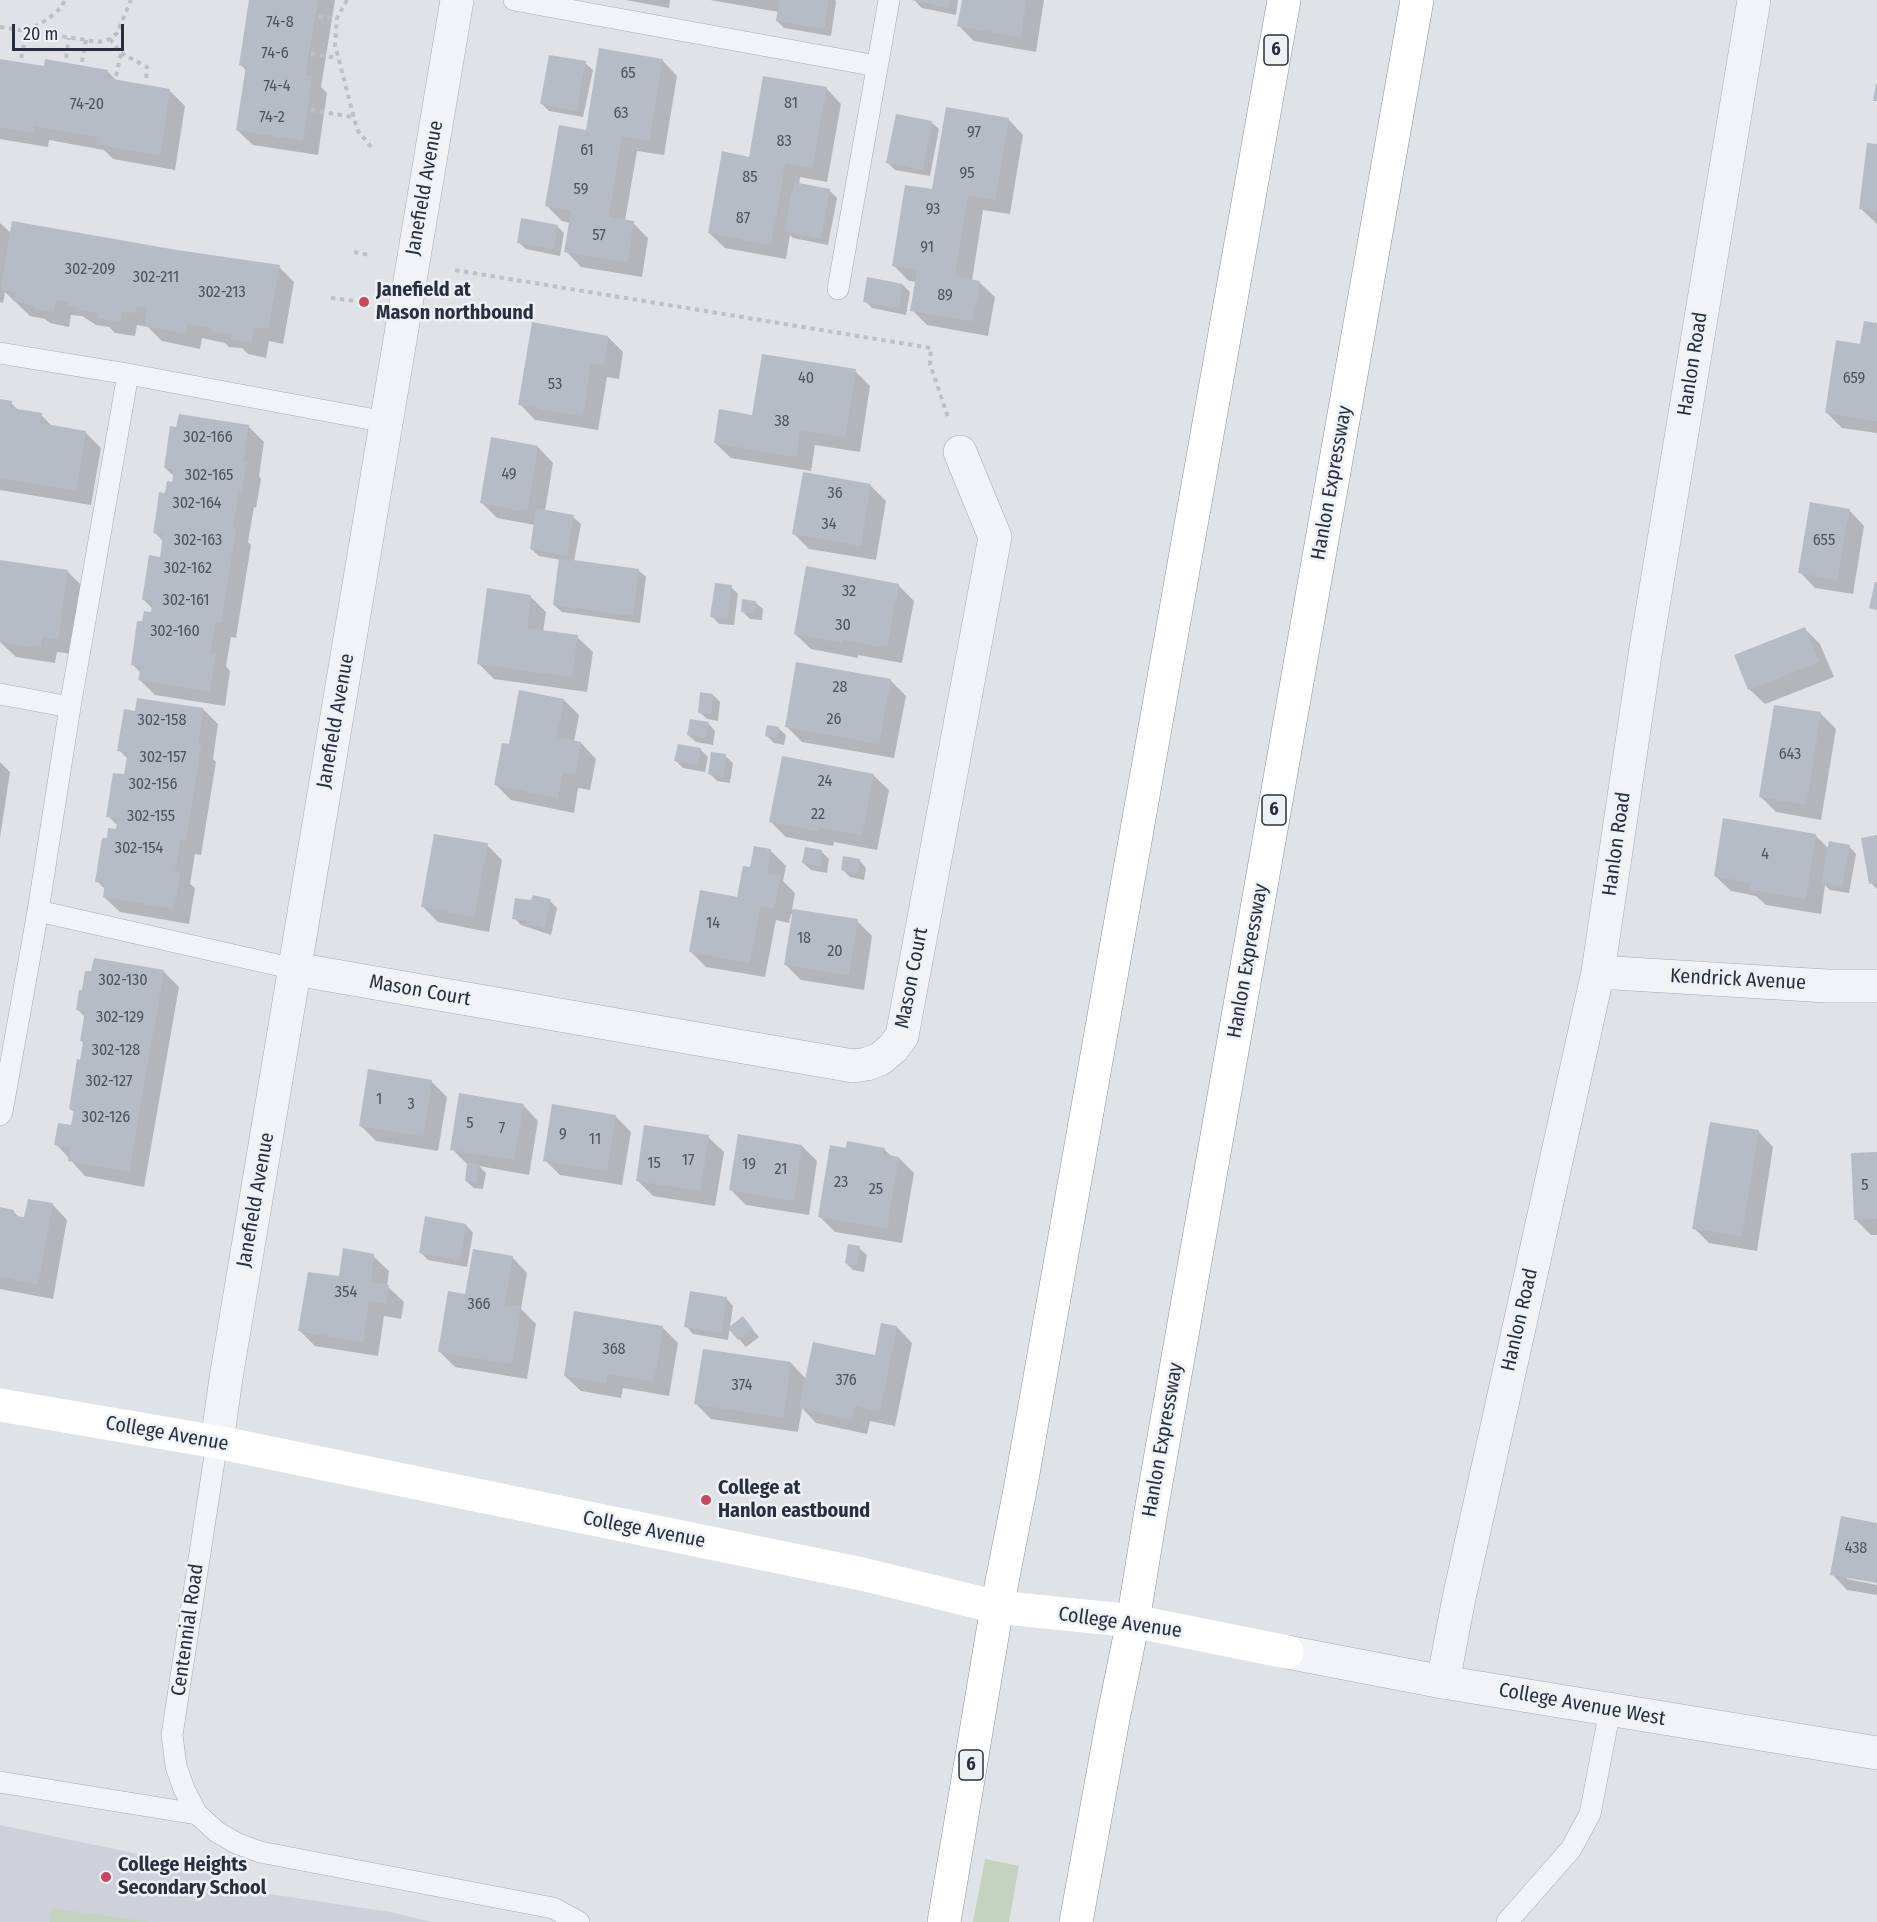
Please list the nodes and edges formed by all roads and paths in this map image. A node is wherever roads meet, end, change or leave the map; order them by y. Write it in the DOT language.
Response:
graph roads {
  1 [pos="65,0"];
  2 [pos="130,0"];
  3 [pos="346,0"];
  4 [pos="457,0"];
  5 [pos="514,0"];
  6 [pos="889,0"];
  7 [pos="1284,0"];
  8 [pos="1417,0"];
  9 [pos="1754,0"];
  10 [pos="318,17"];
  11 [pos="337,18"];
  12 [pos="0,27"];
  13 [pos="27,31"];
  14 [pos="69,38"];
  15 [pos="110,39"];
  16 [pos="86,40"];
  17 [pos="121,53"];
  18 [pos="311,54"];
  19 [pos="21,58"];
  20 [pos="66,58"];
  21 [pos="338,58"];
  22 [pos="82,62"];
  23 [pos="878,66"];
  24 [pos="116,76"];
  25 [pos="146,80"];
  26 [pos="311,110"];
  27 [pos="353,117"];
  28 [pos="372,148"];
  29 [pos="354,252"];
  30 [pos="369,255"];
  31 [pos="455,270"];
  32 [pos="838,289"];
  33 [pos="331,298"];
  34 [pos="364,302"];
  35 [pos="0,353"];
  36 [pos="128,374"];
  37 [pos="386,422"];
  38 [pos="960,452"];
  39 [pos="0,694"];
  40 [pos="70,707"];
  41 [pos="38,911"];
  42 [pos="295,969"];
  43 [pos="1598,972"];
  44 [pos="1877,986"];
  45 [pos="0,1115"];
  46 [pos="0,1405"];
  47 [pos="217,1442"];
  48 [pos="997,1607"];
  49 [pos="1133,1621"];
  50 [pos="1287,1652"];
  51 [pos="1443,1682"];
  52 [pos="1610,1710"];
  53 [pos="1877,1753"];
  54 [pos="0,1782"];
  55 [pos="197,1814"];
  56 [pos="579,1922"];
  57 [pos="944,1922"];
  58 [pos="1076,1922"];
  59 [pos="1507,1922"];
  1 -- 13 [label="path"];
  2 -- 15 [label="path"];
  3 -- 11 [label="path"];
  4 -- 37 [label="street, Janefield Avenue"];
  5 -- 23 [label="lane"];
  6 -- 23 [label="lane"];
  7 -- 48 [label="main road, 6"];
  8 -- 49 [label="main road, Hanlon Expressway / 6"];
  9 -- 43 [label="street, Hanlon Road"];
  10 -- 11 [label="path"];
  11 -- 21 [label="path"];
  12 -- 13 [label="path"];
  13 -- 14 [label="path"];
  13 -- 19 [label="path"];
  14 -- 16 [label="path"];
  14 -- 20 [label="path"];
  15 -- 16 [label="path"];
  15 -- 17 [label="path"];
  16 -- 22 [label="path"];
  17 -- 24 [label="path"];
  17 -- 25 [label="path"];
  18 -- 21 [label="path"];
  21 -- 27 [label="path"];
  23 -- 32 [label="lane"];
  26 -- 27 [label="path"];
  27 -- 28 [label="path"];
  29 -- 30 [label="path"];
  31 -- 38 [label="path"];
  33 -- 34 [label="path"];
  35 -- 36 [label="lane"];
  36 -- 37 [label="lane"];
  36 -- 40 [label="lane"];
  37 -- 42 [label="street, Janefield Avenue"];
  38 -- 42 [label="street, Mason Court"];
  39 -- 40 [label="lane"];
  40 -- 41 [label="lane"];
  41 -- 42 [label="lane"];
  41 -- 45 [label="lane"];
  42 -- 47 [label="street, Janefield Avenue"];
  43 -- 44 [label="street, Kendrick Avenue"];
  43 -- 51 [label="street, Hanlon Road"];
  46 -- 47 [label="main road, College Avenue"];
  47 -- 48 [label="main road, College Avenue"];
  47 -- 55 [label="lane, Centennial Road"];
  48 -- 49 [label="main road, College Avenue"];
  48 -- 57 [label="main road, 6"];
  49 -- 50 [label="main road, College Avenue"];
  49 -- 58 [label="main road, Hanlon Expressway / 6"];
  50 -- 51 [label="street, College Avenue West"];
  51 -- 52 [label="street, College Avenue West"];
  52 -- 53 [label="street, College Avenue West"];
  52 -- 59 [label="lane"];
  54 -- 55 [label="lane"];
  55 -- 56 [label="lane"];
}
